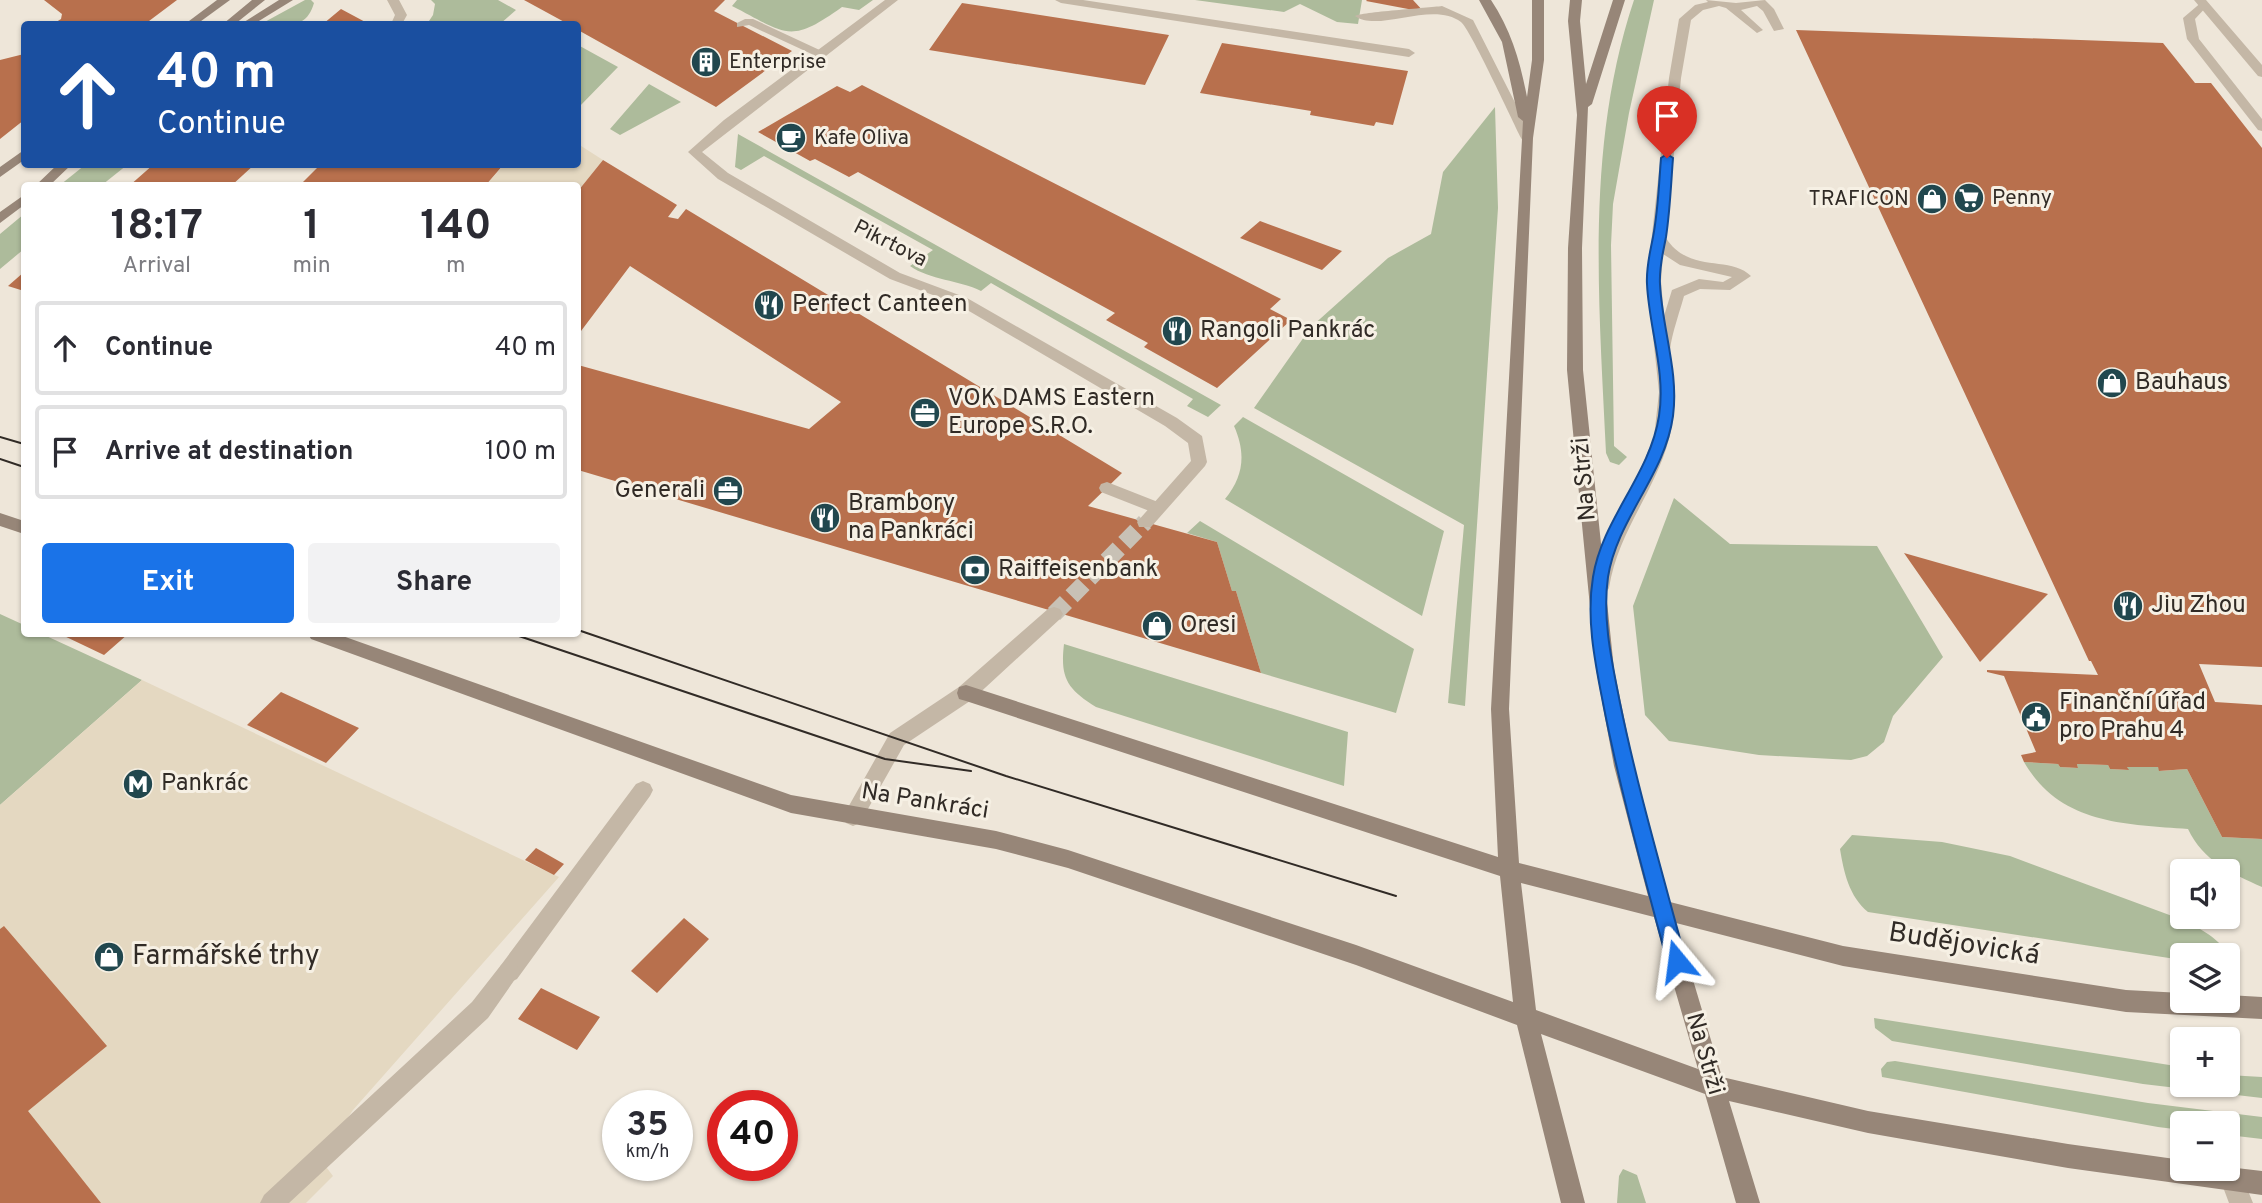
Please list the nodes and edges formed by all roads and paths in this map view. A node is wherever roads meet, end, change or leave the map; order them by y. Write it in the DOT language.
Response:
graph roads {
  1 [pos="224,0"];
  2 [pos="258,0"];
  3 [pos="287,0"];
  4 [pos="393,0"];
  5 [pos="892,0"];
  6 [pos="1061,0"];
  7 [pos="1431,0"];
  8 [pos="1485,0"];
  9 [pos="1538,0"];
  10 [pos="1576,0"];
  11 [pos="1619,0"];
  12 [pos="1759,0"];
  13 [pos="2201,2"];
  14 [pos="1720,3"];
  15 [pos="214,4"];
  16 [pos="194,21"];
  17 [pos="232,21"];
  18 [pos="252,21"];
  19 [pos="398,21"];
  20 [pos="741,25"];
  21 [pos="1778,29"];
  22 [pos="1757,30"];
  23 [pos="820,53"];
  24 [pos="1409,53"];
  25 [pos="2261,71"];
  26 [pos="1583,115"];
  27 [pos="2262,127"];
  28 [pos="1527,138"];
  29 [pos="21,156"];
  30 [pos="61,168"];
  31 [pos="0,173"];
  32 [pos="46,182"];
  33 [pos="21,202"];
  34 [pos="0,219"];
  35 [pos="1660,238"];
  36 [pos="1664,348"];
  37 [pos="1107,488"];
  38 [pos="1157,509"];
  39 [pos="0,519"];
  40 [pos="1145,522"];
  41 [pos="21,527"];
  42 [pos="1597,612"];
  43 [pos="1054,614"];
  44 [pos="325,637"];
  45 [pos="966,693"];
  46 [pos="643,790"];
  47 [pos="853,817"];
  48 [pos="1509,870"];
  49 [pos="1662,910"];
  50 [pos="2262,1008"];
  51 [pos="1526,1018"];
  52 [pos="1713,1086"];
  53 [pos="2170,1170"];
  54 [pos="2240,1180"];
  55 [pos="2233,1181"];
  56 [pos="2262,1183"];
  57 [pos="272,1203"];
  58 [pos="1573,1203"];
  59 [pos="1748,1203"];
  60 [pos="2241,1203"];
  1 -- 15 [label="street"];
  2 -- 17 [label="street"];
  3 -- 18 [label="street"];
  4 -- 19 [label="street"];
  5 -- 23 [label="street, Pikrtova"];
  6 -- 24 [label="street"];
  7 -- 28 [label="street"];
  8 -- 28 [label="street"];
  9 -- 28 [label="street"];
  10 -- 26 [label="street"];
  11 -- 26 [label="street"];
  12 -- 14 [label="street"];
  12 -- 21 [label="street"];
  13 -- 25 [label="street"];
  13 -- 27 [label="street"];
  14 -- 22 [label="street"];
  14 -- 35 [label="street"];
  15 -- 16 [label="street"];
  20 -- 23 [label="street"];
  23 -- 38 [label="street, Pikrtova"];
  26 -- 42 [label="street, Na Strži"];
  28 -- 48 [label="street"];
  29 -- 31 [label="street"];
  30 -- 32 [label="street"];
  33 -- 34 [label="street"];
  35 -- 36 [label="street"];
  35 -- 36 [label="street"];
  36 -- 42 [label="street"];
  37 -- 38 [label="street"];
  38 -- 40 [label="street, Pikrtova"];
  39 -- 41 [label="street"];
  42 -- 49 [label="street, Na Strži"];
  43 -- 45 [label="street"];
  44 -- 47 [label="street, Na Pankráci"];
  45 -- 47 [label="street"];
  45 -- 48 [label="street, Budějovická"];
  46 -- 57 [label="street"];
  47 -- 51 [label="street, Na Pankráci"];
  48 -- 49 [label="street, Budějovická"];
  48 -- 51 [label="street"];
  49 -- 50 [label="street, Budějovická"];
  49 -- 52 [label="street, Na Strži"];
  51 -- 52 [label="street, Na Pankráci"];
  51 -- 58 [label="street"];
  52 -- 53 [label="street"];
  52 -- 59 [label="street, Na Strži"];
  54 -- 56 [label="street"];
  55 -- 60 [label="street"];
}
